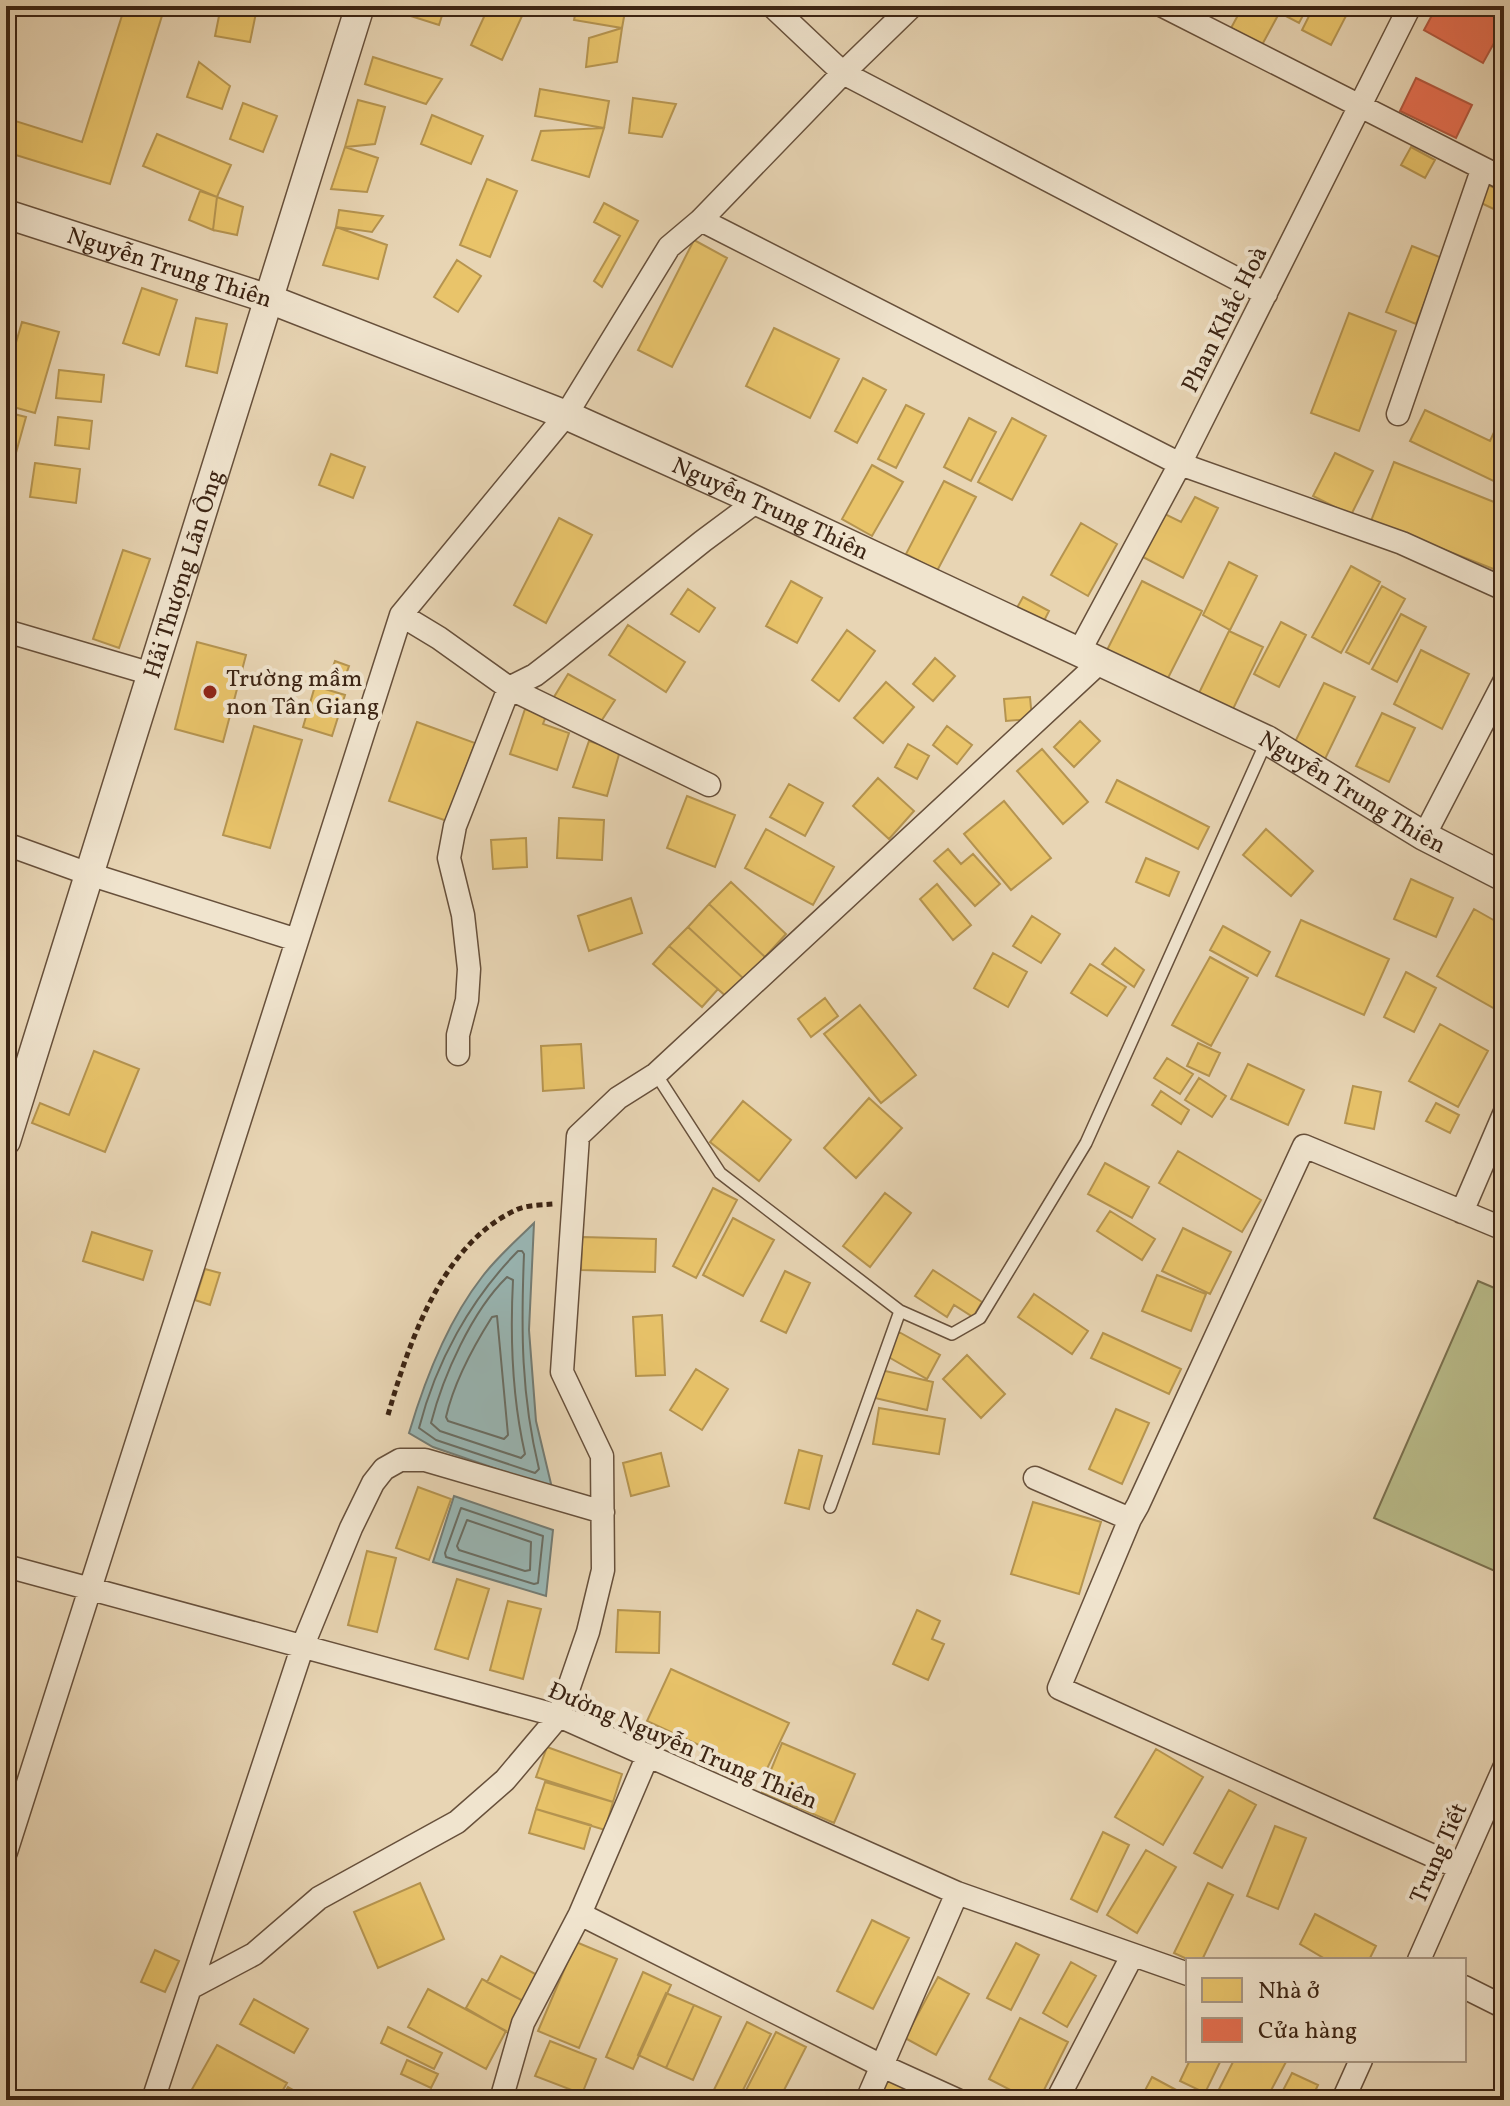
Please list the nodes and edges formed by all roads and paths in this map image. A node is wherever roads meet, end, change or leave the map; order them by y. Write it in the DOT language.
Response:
graph roads {
  1 [pos="360,6"];
  2 [pos="772,6"];
  3 [pos="912,6"];
  4 [pos="1163,6"];
  5 [pos="1410,6"];
  6 [pos="843,73"];
  7 [pos="1359,107"];
  8 [pos="1482,170"];
  9 [pos="1504,179"];
  10 [pos="6,214"];
  11 [pos="701,220"];
  12 [pos="1266,294"];
  13 [pos="269,299"];
  14 [pos="1398,414"];
  15 [pos="566,415"];
  16 [pos="1180,464"];
  17 [pos="757,501"];
  18 [pos="1504,589"];
  19 [pos="401,615"];
  20 [pos="6,631"];
  21 [pos="1090,657"];
  22 [pos="152,674"];
  23 [pos="1504,682"];
  24 [pos="509,688"];
  25 [pos="1267,740"];
  26 [pos="709,785"];
  27 [pos="1424,836"];
  28 [pos="6,844"];
  29 [pos="89,874"];
  30 [pos="1504,877"];
  31 [pos="297,940"];
  32 [pos="458,1054"];
  33 [pos="656,1074"];
  34 [pos="1504,1114"];
  35 [pos="6,1141"];
  36 [pos="573,1200"];
  37 [pos="1462,1212"];
  38 [pos="1504,1229"];
  39 [pos="900,1311"];
  40 [pos="388,1415"];
  41 [pos="1035,1478"];
  42 [pos="830,1507"];
  43 [pos="603,1512"];
  44 [pos="1130,1519"];
  45 [pos="6,1566"];
  46 [pos="90,1590"];
  47 [pos="303,1645"];
  48 [pos="559,1716"];
  49 [pos="648,1755"];
  50 [pos="1504,1768"];
  51 [pos="6,1852"];
  52 [pos="1460,1868"];
  53 [pos="957,1893"];
  54 [pos="580,1914"];
  55 [pos="1132,1956"];
  56 [pos="1420,1958"];
  57 [pos="1186,1973"];
  58 [pos="190,1988"];
  59 [pos="1466,1988"];
  60 [pos="1504,2007"];
  61 [pos="1360,2062"];
  62 [pos="880,2065"];
  63 [pos="153,2100"];
  64 [pos="501,2100"];
  65 [pos="867,2100"];
  66 [pos="957,2100"];
  67 [pos="1057,2100"];
  68 [pos="1343,2100"];
  1 -- 13 [label="street, Hải Thượng Lãn Ông"];
  2 -- 6 [label="street"];
  3 -- 6 [label="street"];
  4 -- 7 [label="street"];
  5 -- 7 [label="street, Phan Khắc Hoà"];
  6 -- 11 [label="street"];
  6 -- 12 [label="street"];
  7 -- 8 [label="street"];
  7 -- 12 [label="street, Phan Khắc Hoà"];
  8 -- 9 [label="street"];
  8 -- 14 [label="street"];
  10 -- 13 [label="street, Nguyễn Trung Thiên"];
  11 -- 15 [label="street"];
  11 -- 16 [label="street"];
  12 -- 16 [label="street, Phan Khắc Hoà"];
  13 -- 15 [label="street, Nguyễn Trung Thiên"];
  13 -- 22 [label="street, Hải Thượng Lãn Ông"];
  15 -- 17 [label="street, Nguyễn Trung Thiên"];
  15 -- 19 [label="street"];
  16 -- 18 [label="street"];
  16 -- 21 [label="street, Phan Khắc Hoà"];
  17 -- 21 [label="street, Nguyễn Trung Thiên"];
  17 -- 24 [label="street"];
  19 -- 24 [label="street"];
  19 -- 31 [label="street"];
  20 -- 22 [label="street"];
  21 -- 25 [label="street, Nguyễn Trung Thiên"];
  21 -- 33 [label="street, Phan Khắc Hoà"];
  22 -- 29 [label="street, Hải Thượng Lãn Ông"];
  23 -- 27 [label="street"];
  24 -- 26 [label="street"];
  24 -- 32 [label="street"];
  25 -- 27 [label="street, Nguyễn Trung Thiên"];
  25 -- 39 [label="lane"];
  27 -- 30 [label="street, Nguyễn Trung Thiên"];
  28 -- 29 [label="street"];
  29 -- 31 [label="street"];
  29 -- 35 [label="street, Hải Thượng Lãn Ông"];
  31 -- 46 [label="street"];
  33 -- 36 [label="street, Phan Khắc Hoà"];
  33 -- 39 [label="lane"];
  34 -- 37 [label="street"];
  36 -- 40 [label="path"];
  36 -- 43 [label="street, Phan Khắc Hoà"];
  37 -- 38 [label="street"];
  37 -- 44 [label="street"];
  39 -- 42 [label="lane"];
  41 -- 44 [label="street"];
  43 -- 47 [label="street"];
  43 -- 48 [label="street, Phan Khắc Hoà"];
  44 -- 52 [label="street"];
  45 -- 46 [label="street, Đường Nguyễn Trung Thiên"];
  46 -- 47 [label="street, Đường Nguyễn Trung Thiên"];
  46 -- 51 [label="street"];
  47 -- 48 [label="street, Đường Nguyễn Trung Thiên"];
  47 -- 58 [label="street"];
  48 -- 49 [label="street, Đường Nguyễn Trung Thiên"];
  48 -- 58 [label="street"];
  49 -- 53 [label="street, Đường Nguyễn Trung Thiên"];
  49 -- 54 [label="street"];
  50 -- 52 [label="street, Trung Tiết"];
  52 -- 56 [label="street, Trung Tiết"];
  53 -- 55 [label="street, Đường Nguyễn Trung Thiên"];
  53 -- 62 [label="street"];
  54 -- 62 [label="street"];
  54 -- 64 [label="street"];
  55 -- 57 [label="street, Đường Nguyễn Trung Thiên"];
  55 -- 67 [label="street"];
  58 -- 63 [label="street"];
  59 -- 60 [label="street"];
  61 -- 68 [label="street"];
  62 -- 65 [label="street"];
  62 -- 66 [label="street"];
}
